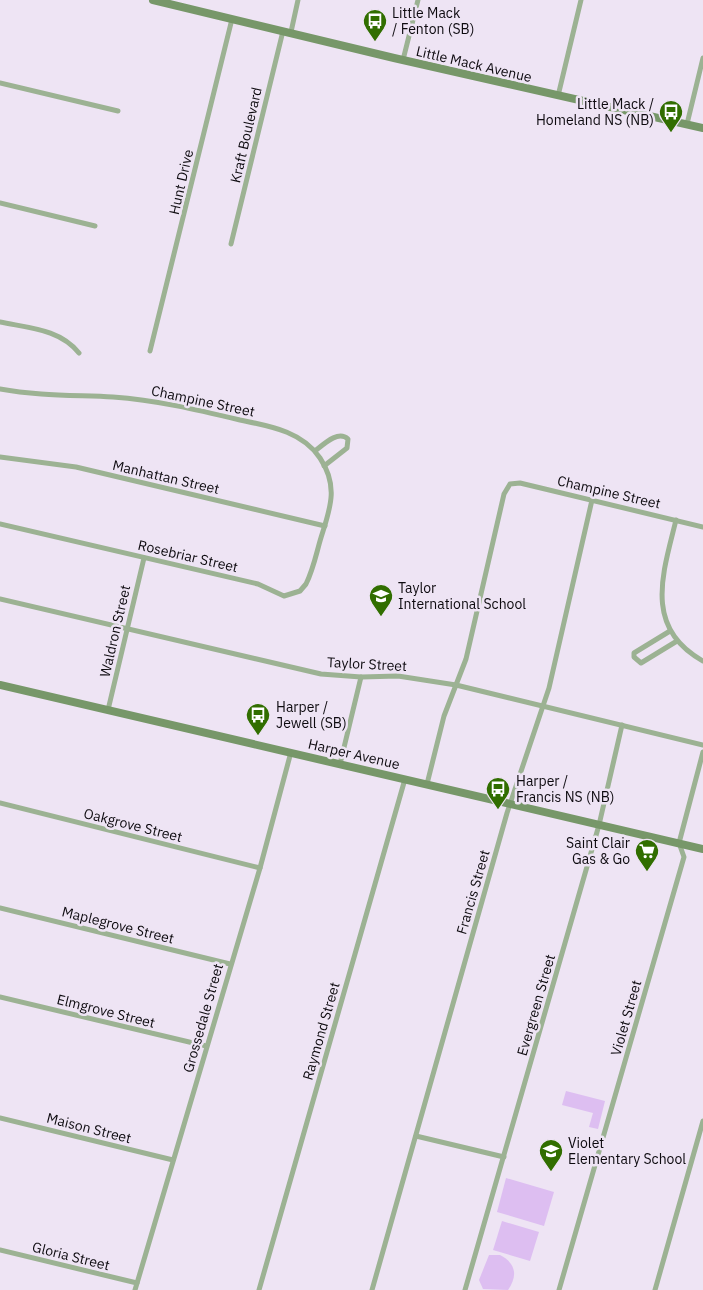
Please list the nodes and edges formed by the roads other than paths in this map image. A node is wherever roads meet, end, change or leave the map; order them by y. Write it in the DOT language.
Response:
graph roads {
  1 [pos="153,0"];
  2 [pos="298,0"];
  3 [pos="418,0"];
  4 [pos="581,0"];
  5 [pos="232,18"];
  6 [pos="287,31"];
  7 [pos="703,58"];
  8 [pos="403,60"];
  9 [pos="0,83"];
  10 [pos="558,96"];
  11 [pos="118,111"];
  12 [pos="687,124"];
  13 [pos="703,128"];
  14 [pos="0,204"];
  15 [pos="95,226"];
  16 [pos="231,244"];
  17 [pos="0,322"];
  18 [pos="150,351"];
  19 [pos="79,353"];
  20 [pos="0,389"];
  21 [pos="315,451"];
  22 [pos="0,457"];
  23 [pos="324,466"];
  24 [pos="592,500"];
  25 [pos="676,520"];
  26 [pos="0,524"];
  27 [pos="325,526"];
  28 [pos="703,526"];
  29 [pos="144,558"];
  30 [pos="0,599"];
  31 [pos="128,629"];
  32 [pos="670,631"];
  33 [pos="677,640"];
  34 [pos="703,662"];
  35 [pos="361,677"];
  36 [pos="0,685"];
  37 [pos="456,685"];
  38 [pos="544,706"];
  39 [pos="108,710"];
  40 [pos="622,725"];
  41 [pos="703,745"];
  42 [pos="291,752"];
  43 [pos="703,752"];
  44 [pos="340,764"];
  45 [pos="405,779"];
  46 [pos="426,784"];
  47 [pos="0,803"];
  48 [pos="511,803"];
  49 [pos="599,825"];
  50 [pos="680,843"];
  51 [pos="703,849"];
  52 [pos="260,868"];
  53 [pos="0,908"];
  54 [pos="230,964"];
  55 [pos="0,997"];
  56 [pos="206,1046"];
  57 [pos="0,1118"];
  58 [pos="703,1121"];
  59 [pos="416,1136"];
  60 [pos="504,1156"];
  61 [pos="173,1160"];
  62 [pos="0,1250"];
  63 [pos="137,1283"];
  64 [pos="135,1290"];
  65 [pos="259,1290"];
  66 [pos="372,1290"];
  67 [pos="465,1290"];
  68 [pos="559,1290"];
  69 [pos="655,1290"];
  1 -- 5 [label="main road, Little Mack Avenue"];
  2 -- 6 [label="street, Kraft Boulevard"];
  3 -- 8 [label="street"];
  4 -- 10 [label="street"];
  5 -- 6 [label="main road, Little Mack Avenue"];
  5 -- 18 [label="street, Hunt Drive"];
  6 -- 8 [label="main road, Little Mack Avenue"];
  6 -- 16 [label="street, Kraft Boulevard"];
  7 -- 12 [label="street"];
  8 -- 10 [label="main road, Little Mack Avenue"];
  9 -- 11 [label="street"];
  10 -- 12 [label="main road, Little Mack Avenue"];
  12 -- 13 [label="main road, Little Mack Avenue"];
  14 -- 15 [label="street"];
  17 -- 19 [label="street"];
  20 -- 21 [label="street, Champine Street"];
  21 -- 23 [label="street, Champine Street"];
  21 -- 23 [label="street"];
  22 -- 27 [label="street, Manhattan Street"];
  23 -- 27 [label="street, Champine Street"];
  24 -- 25 [label="street, Champine Street"];
  24 -- 37 [label="street, Champine Street"];
  24 -- 38 [label="street, Francis Street"];
  25 -- 28 [label="street, Champine Street"];
  25 -- 32 [label="street"];
  26 -- 29 [label="street, Rosebriar Street"];
  27 -- 29 [label="street, Rosebriar Street"];
  29 -- 31 [label="street, Waldron Street"];
  30 -- 31 [label="street, Taylor Street"];
  31 -- 35 [label="street, Taylor Street"];
  31 -- 39 [label="street, Waldron Street"];
  32 -- 33 [label="street"];
  32 -- 33 [label="street"];
  33 -- 34 [label="street"];
  35 -- 37 [label="street, Taylor Street"];
  35 -- 44 [label="street"];
  36 -- 39 [label="main road, Harper Avenue"];
  37 -- 38 [label="street, Taylor Street"];
  37 -- 46 [label="street"];
  38 -- 40 [label="street, Taylor Street"];
  38 -- 48 [label="street, Francis Street"];
  39 -- 42 [label="main road, Harper Avenue"];
  40 -- 41 [label="street, Taylor Street"];
  40 -- 49 [label="street, Evergreen Street"];
  42 -- 44 [label="main road, Harper Avenue"];
  42 -- 52 [label="street, Grossedale Street"];
  43 -- 50 [label="street, Violet Street"];
  44 -- 45 [label="main road, Harper Avenue"];
  45 -- 46 [label="main road, Harper Avenue"];
  45 -- 65 [label="street, Raymond Street"];
  46 -- 48 [label="main road, Harper Avenue"];
  47 -- 52 [label="street, Oakgrove Street"];
  48 -- 49 [label="main road, Harper Avenue"];
  48 -- 59 [label="street, Francis Street"];
  49 -- 50 [label="main road, Harper Avenue"];
  49 -- 60 [label="street, Evergreen Street"];
  50 -- 51 [label="main road, Harper Avenue"];
  50 -- 68 [label="street, Violet Street"];
  52 -- 54 [label="street, Grossedale Street"];
  53 -- 54 [label="street, Maplegrove Street"];
  54 -- 56 [label="street, Grossedale Street"];
  55 -- 56 [label="street, Elmgrove Street"];
  56 -- 61 [label="street, Grossedale Street"];
  57 -- 61 [label="street, Maison Street"];
  58 -- 69 [label="street"];
  59 -- 60 [label="street"];
  59 -- 66 [label="street, Francis Street"];
  60 -- 67 [label="street, Evergreen Street"];
  61 -- 63 [label="street, Grossedale Street"];
  62 -- 63 [label="street, Gloria Street"];
  63 -- 64 [label="street, Grossedale Street"];
}
